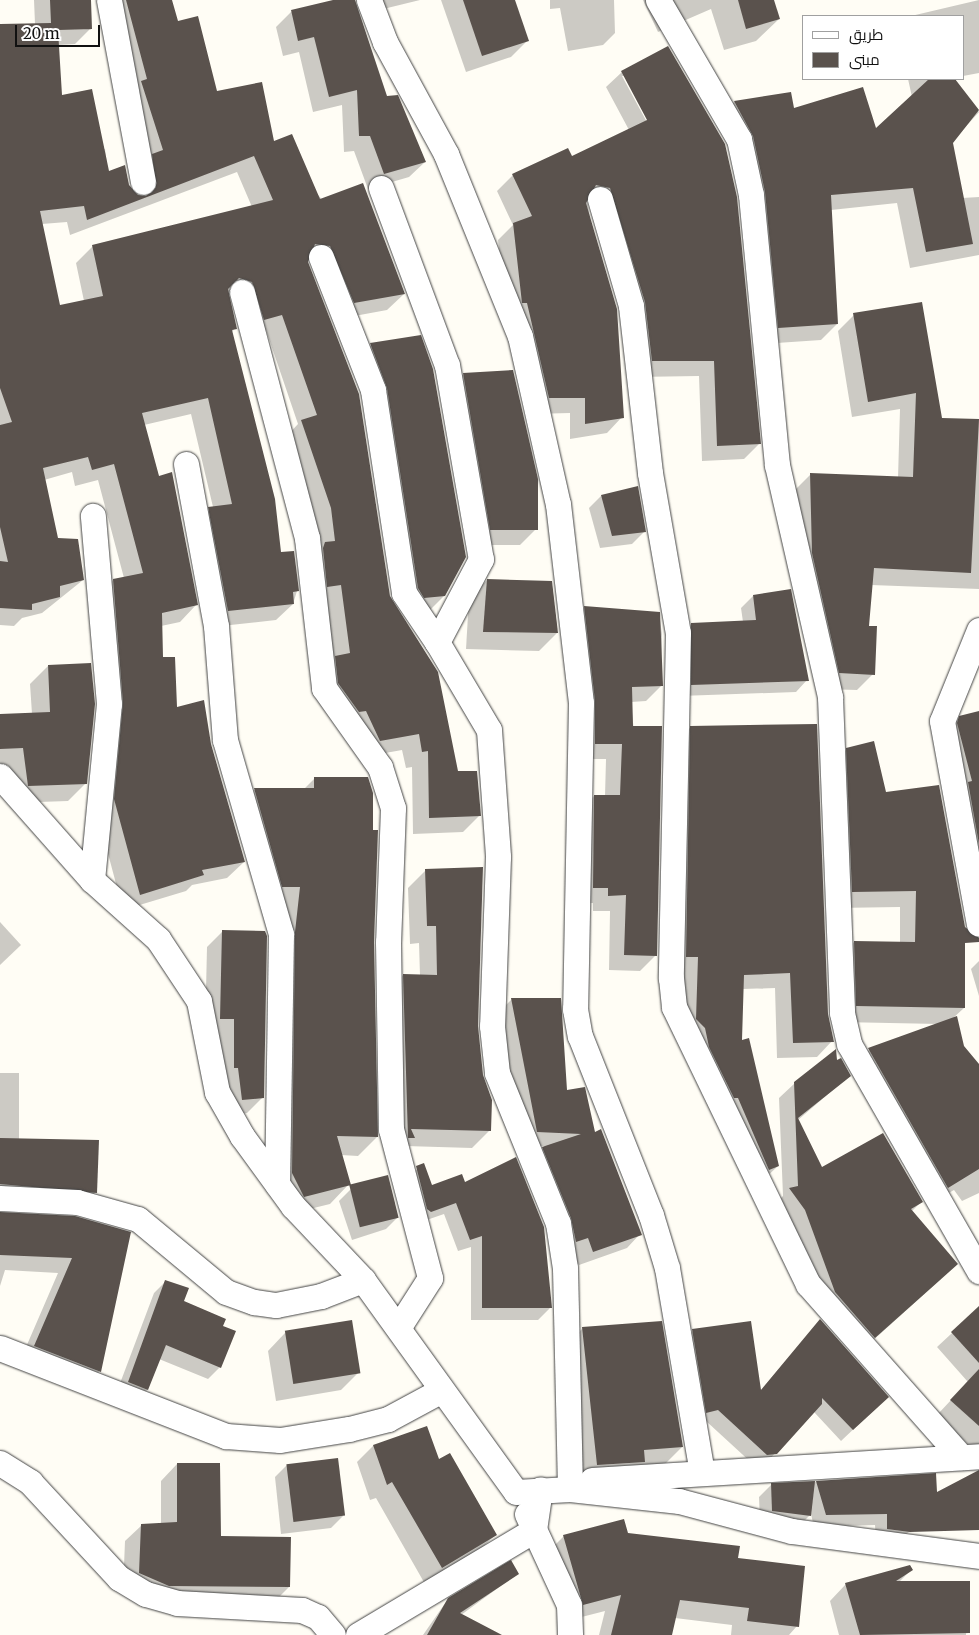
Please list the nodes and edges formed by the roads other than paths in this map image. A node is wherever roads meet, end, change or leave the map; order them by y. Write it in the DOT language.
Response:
graph roads {
  1 [pos="109,0"];
  2 [pos="369,0"];
  3 [pos="658,0"];
  4 [pos="143,182"];
  5 [pos="381,188"];
  6 [pos="600,199"];
  7 [pos="322,257"];
  8 [pos="242,292"];
  9 [pos="186,464"];
  10 [pos="93,516"];
  11 [pos="979,630"];
  12 [pos="437,642"];
  13 [pos="0,776"];
  14 [pos="92,880"];
  15 [pos="979,924"];
  16 [pos="277,1184"];
  17 [pos="0,1198"];
  18 [pos="979,1271"];
  19 [pos="363,1280"];
  20 [pos="398,1328"];
  21 [pos="0,1348"];
  22 [pos="440,1392"];
  23 [pos="970,1456"];
  24 [pos="0,1463"];
  25 [pos="702,1472"];
  26 [pos="570,1485"];
  27 [pos="540,1489"];
  28 [pos="516,1492"];
  29 [pos="534,1530"];
  30 [pos="979,1556"];
  31 [pos="334,1635"];
  32 [pos="358,1635"];
  33 [pos="570,1635"];
  1 -- 4 [label="street"];
  2 -- 25 [label="street"];
  3 -- 18 [label="street"];
  5 -- 12 [label="street"];
  6 -- 23 [label="street"];
  7 -- 12 [label="street"];
  8 -- 20 [label="street"];
  9 -- 16 [label="street"];
  10 -- 14 [label="street"];
  11 -- 15 [label="street"];
  12 -- 26 [label="street"];
  13 -- 14 [label="street"];
  14 -- 16 [label="street"];
  16 -- 19 [label="street"];
  17 -- 19 [label="street"];
  19 -- 20 [label="street"];
  20 -- 22 [label="street"];
  21 -- 22 [label="street"];
  22 -- 28 [label="street"];
  23 -- 25 [label="street"];
  24 -- 31 [label="street"];
  25 -- 26 [label="street"];
  26 -- 27 [label="street"];
  26 -- 30 [label="street"];
  27 -- 28 [label="street"];
  27 -- 29 [label="street"];
  28 -- 29 [label="street"];
  29 -- 32 [label="street"];
  29 -- 33 [label="street"];
}
